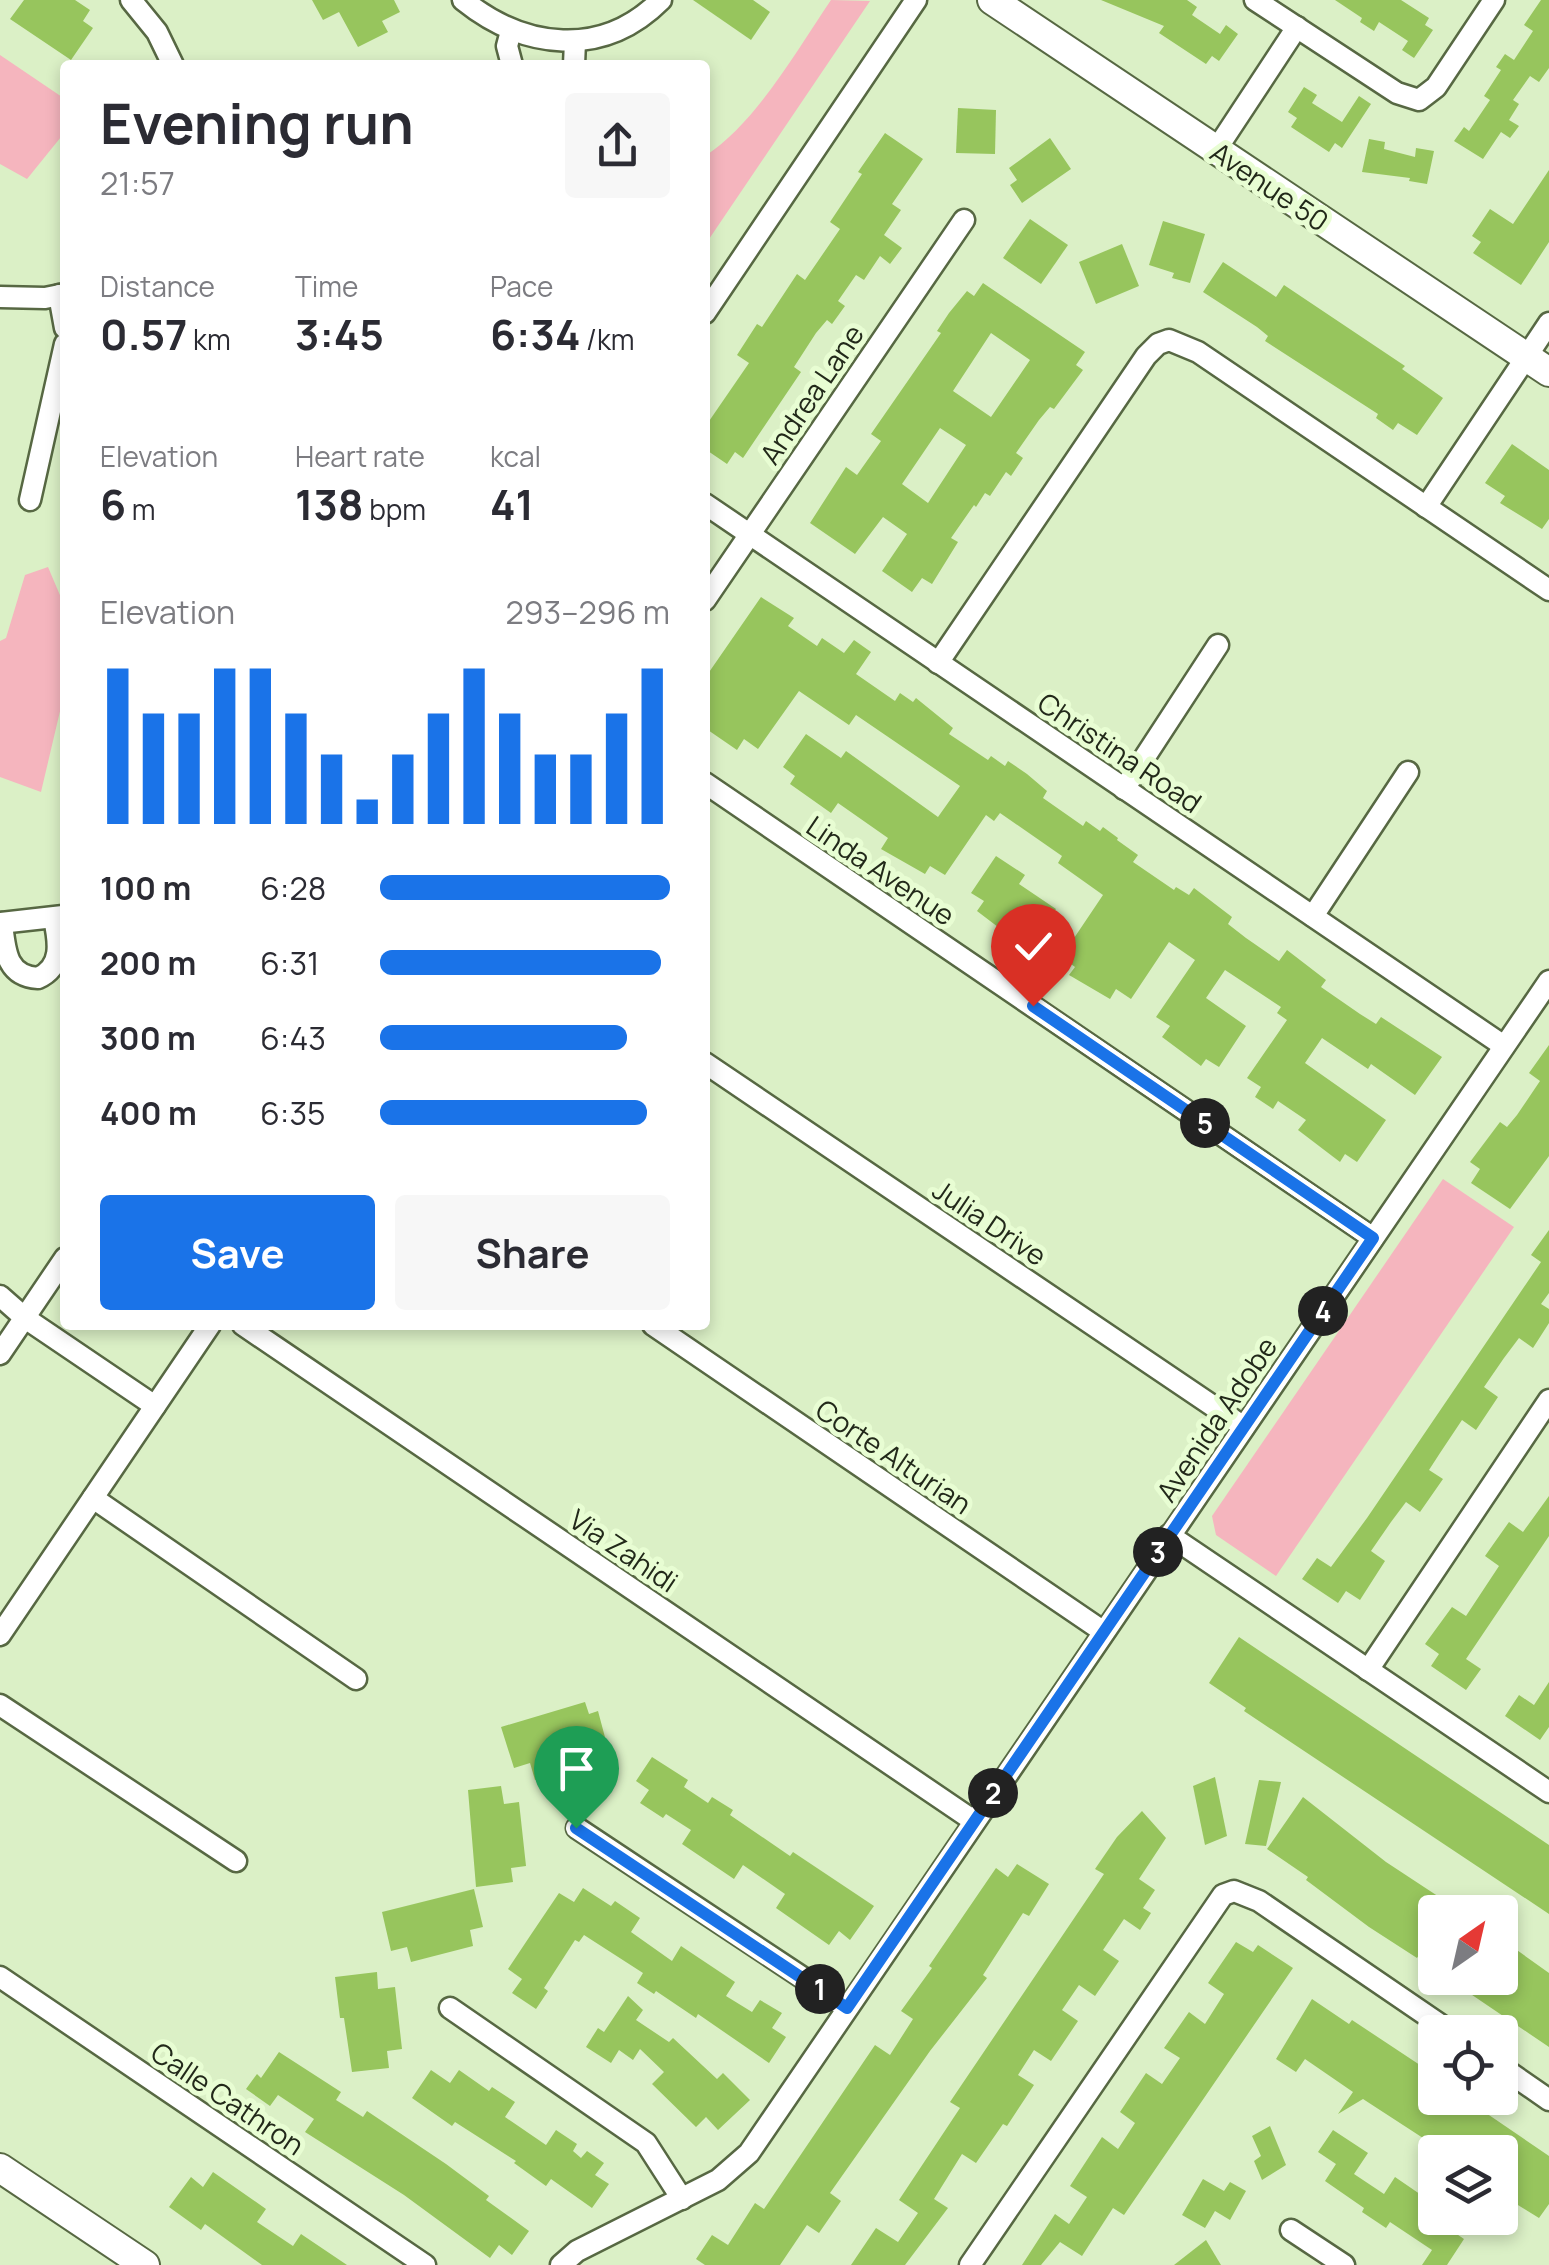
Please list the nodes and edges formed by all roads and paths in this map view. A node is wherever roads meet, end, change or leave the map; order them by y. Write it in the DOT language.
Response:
graph roads {
  1 [pos="131,0"];
  2 [pos="463,0"];
  3 [pos="662,0"];
  4 [pos="916,0"];
  5 [pos="992,0"];
  6 [pos="1255,0"];
  7 [pos="1494,0"];
  8 [pos="1297,27"];
  9 [pos="510,31"];
  10 [pos="574,42"];
  11 [pos="171,60"];
  12 [pos="511,60"];
  13 [pos="574,60"];
  14 [pos="1216,150"];
  15 [pos="964,220"];
  16 [pos="60,294"];
  17 [pos="0,297"];
  18 [pos="710,306"];
  19 [pos="1549,323"];
  20 [pos="1538,364"];
  21 [pos="60,366"];
  22 [pos="30,500"];
  23 [pos="710,507"];
  24 [pos="1426,507"];
  25 [pos="749,534"];
  26 [pos="1549,590"];
  27 [pos="710,592"];
  28 [pos="1218,645"];
  29 [pos="938,662"];
  30 [pos="1408,772"];
  31 [pos="710,786"];
  32 [pos="1124,789"];
  33 [pos="1313,916"];
  34 [pos="60,917"];
  35 [pos="1,924"];
  36 [pos="1549,981"];
  37 [pos="1504,1046"];
  38 [pos="710,1066"];
  39 [pos="1373,1238"];
  40 [pos="60,1266"];
  41 [pos="0,1296"];
  42 [pos="25,1318"];
  43 [pos="207,1330"];
  44 [pos="251,1330"];
  45 [pos="659,1330"];
  46 [pos="0,1354"];
  47 [pos="1549,1400"];
  48 [pos="155,1406"];
  49 [pos="1244,1427"];
  50 [pos="93,1498"];
  51 [pos="1169,1536"];
  52 [pos="1104,1632"];
  53 [pos="0,1635"];
  54 [pos="1368,1670"];
  55 [pos="356,1679"];
  56 [pos="0,1704"];
  57 [pos="1549,1792"];
  58 [pos="974,1821"];
  59 [pos="576,1828"];
  60 [pos="236,1860"];
  61 [pos="0,1977"];
  62 [pos="450,2008"];
  63 [pos="847,2008"];
  64 [pos="1426,2015"];
  65 [pos="1518,2078"];
  66 [pos="1549,2100"];
  67 [pos="0,2168"];
  68 [pos="682,2199"];
  69 [pos="1291,2230"];
  70 [pos="146,2265"];
  71 [pos="425,2265"];
  72 [pos="562,2265"];
  73 [pos="970,2265"];
  74 [pos="1344,2265"];
  1 -- 11 [label="street"];
  2 -- 9 [label="street"];
  3 -- 10 [label="street"];
  4 -- 18 [label="street"];
  5 -- 14 [label="main road, Avenue 50"];
  6 -- 8 [label="street"];
  7 -- 8 [label="street"];
  8 -- 14 [label="street"];
  9 -- 10 [label="street"];
  9 -- 12 [label="street"];
  10 -- 13 [label="street"];
  14 -- 20 [label="main road, Avenue 50"];
  15 -- 25 [label="street, Andrea Lane"];
  16 -- 17 [label="street"];
  19 -- 20 [label="street"];
  20 -- 24 [label="street"];
  21 -- 22 [label="street"];
  23 -- 25 [label="street, Christina Road"];
  24 -- 26 [label="street"];
  24 -- 29 [label="street"];
  25 -- 27 [label="street, Andrea Lane"];
  25 -- 29 [label="street, Christina Road"];
  28 -- 32 [label="street"];
  29 -- 32 [label="street, Christina Road"];
  30 -- 33 [label="street"];
  31 -- 39 [label="street, Linda Avenue"];
  32 -- 33 [label="street, Christina Road"];
  33 -- 37 [label="street, Christina Road"];
  34 -- 35 [label="street"];
  34 -- 35 [label="street"];
  36 -- 37 [label="street, Avenida Adobe"];
  37 -- 39 [label="street, Avenida Adobe"];
  38 -- 49 [label="street, Julia Drive"];
  39 -- 49 [label="street, Avenida Adobe"];
  40 -- 42 [label="street"];
  41 -- 42 [label="street"];
  42 -- 46 [label="street"];
  42 -- 48 [label="street"];
  43 -- 48 [label="street"];
  44 -- 58 [label="street, Via Zahidi"];
  45 -- 52 [label="street, Corte Alturian"];
  47 -- 54 [label="street"];
  48 -- 50 [label="street"];
  49 -- 51 [label="street, Avenida Adobe"];
  50 -- 53 [label="street"];
  50 -- 55 [label="street"];
  51 -- 52 [label="street, Avenida Adobe"];
  51 -- 54 [label="street"];
  52 -- 58 [label="street, Avenida Adobe"];
  54 -- 57 [label="street"];
  56 -- 60 [label="street"];
  58 -- 63 [label="street, Avenida Adobe"];
  59 -- 63 [label="street"];
  61 -- 71 [label="street, Calle Cathron"];
  62 -- 68 [label="street"];
  63 -- 68 [label="street, Avenida Adobe"];
  64 -- 73 [label="street"];
  65 -- 66 [label="street"];
  67 -- 70 [label="main road"];
  68 -- 72 [label="street, Avenida Adobe"];
  69 -- 74 [label="street"];
}
